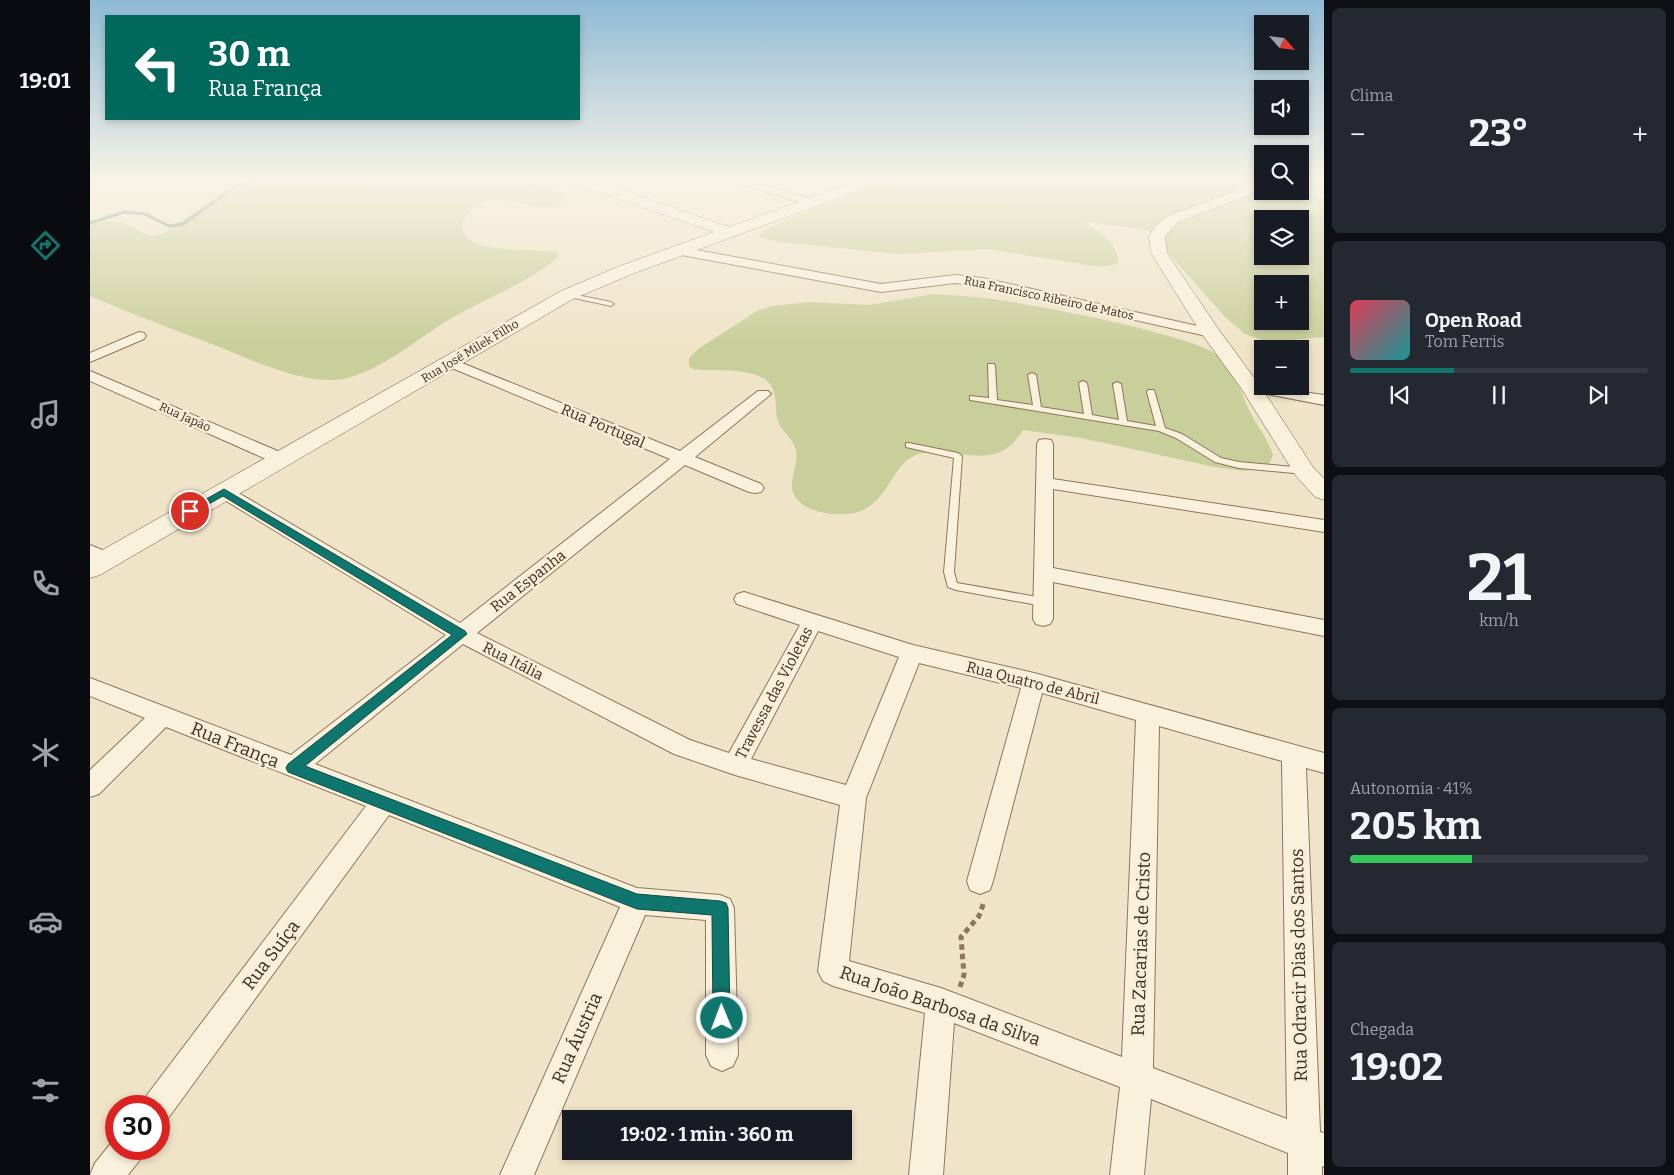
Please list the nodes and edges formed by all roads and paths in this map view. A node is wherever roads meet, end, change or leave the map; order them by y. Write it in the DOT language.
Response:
graph roads {
  1 [pos="723,236"];
  2 [pos="1157,236"];
  3 [pos="680,251"];
  4 [pos="567,295"];
  5 [pos="611,304"];
  6 [pos="1211,333"];
  7 [pos="138,336"];
  8 [pos="90,358"];
  9 [pos="452,363"];
  10 [pos="991,366"];
  11 [pos="1032,375"];
  12 [pos="90,376"];
  13 [pos="1083,383"];
  14 [pos="1117,384"];
  15 [pos="1251,387"];
  16 [pos="1151,392"];
  17 [pos="763,394"];
  18 [pos="973,398"];
  19 [pos="1324,400"];
  20 [pos="993,402"];
  21 [pos="1037,409"];
  22 [pos="1088,416"];
  23 [pos="1124,422"];
  24 [pos="1161,429"];
  25 [pos="1045,444"];
  26 [pos="909,445"];
  27 [pos="281,459"];
  28 [pos="683,459"];
  29 [pos="1304,471"];
  30 [pos="1046,483"];
  31 [pos="755,488"];
  32 [pos="224,492"];
  33 [pos="1324,492"];
  34 [pos="1324,526"];
  35 [pos="95,559"];
  36 [pos="1044,573"];
  37 [pos="744,599"];
  38 [pos="1043,611"];
  39 [pos="813,621"];
  40 [pos="1324,628"];
  41 [pos="461,634"];
  42 [pos="912,653"];
  43 [pos="1034,682"];
  44 [pos="90,687"];
  45 [pos="1148,713"];
  46 [pos="162,716"];
  47 [pos="1294,755"];
  48 [pos="1324,763"];
  49 [pos="735,765"];
  50 [pos="293,768"];
  51 [pos="90,786"];
  52 [pos="853,798"];
  53 [pos="383,803"];
  54 [pos="980,882"];
  55 [pos="637,902"];
  56 [pos="941,1003"];
  57 [pos="722,1055"];
  58 [pos="1137,1078"];
  59 [pos="166,1095"];
  60 [pos="1314,1146"];
  61 [pos="119,1160"];
  62 [pos="107,1175"];
  63 [pos="517,1175"];
  64 [pos="926,1175"];
  65 [pos="1127,1175"];
  66 [pos="1305,1175"];
  1 -- 3 [label="main road, Rua José Milek Filho"];
  2 -- 6 [label="main road"];
  3 -- 4 [label="main road, Rua José Milek Filho"];
  3 -- 6 [label="street, Rua Francisco Ribeiro de Matos"];
  4 -- 5 [label="lane"];
  4 -- 9 [label="main road, Rua José Milek Filho"];
  6 -- 15 [label="main road"];
  7 -- 8 [label="street"];
  9 -- 27 [label="main road, Rua José Milek Filho"];
  9 -- 28 [label="street, Rua Portugal"];
  10 -- 20 [label="lane"];
  11 -- 21 [label="lane"];
  12 -- 27 [label="street, Rua Japão"];
  13 -- 22 [label="lane"];
  14 -- 23 [label="lane"];
  15 -- 19 [label="street"];
  15 -- 29 [label="main road"];
  16 -- 24 [label="lane"];
  17 -- 28 [label="street, Rua Espanha"];
  18 -- 20 [label="lane"];
  20 -- 21 [label="lane"];
  21 -- 22 [label="lane"];
  22 -- 23 [label="lane"];
  23 -- 24 [label="lane"];
  24 -- 29 [label="lane"];
  25 -- 30 [label="street"];
  26 -- 38 [label="lane"];
  27 -- 32 [label="main road, Rua José Milek Filho"];
  28 -- 31 [label="street, Rua Portugal"];
  28 -- 41 [label="street, Rua Espanha"];
  29 -- 33 [label="main road"];
  30 -- 34 [label="street"];
  30 -- 36 [label="street"];
  32 -- 35 [label="main road, Rua José Milek Filho"];
  32 -- 41 [label="street, Rua Itália"];
  36 -- 38 [label="street"];
  36 -- 40 [label="street"];
  37 -- 39 [label="street, Rua Quatro de Abril"];
  39 -- 42 [label="street, Rua Quatro de Abril"];
  39 -- 49 [label="street, Travessa das Violetas"];
  41 -- 49 [label="street, Rua Itália"];
  41 -- 50 [label="street, Rua Espanha"];
  42 -- 43 [label="street, Rua Quatro de Abril"];
  42 -- 52 [label="street, Rua João Barbosa da Silva"];
  43 -- 45 [label="street, Rua Quatro de Abril"];
  43 -- 54 [label="street"];
  44 -- 46 [label="street, Rua França"];
  45 -- 47 [label="street, Rua Quatro de Abril"];
  45 -- 58 [label="street, Rua Zacarias de Cristo"];
  46 -- 50 [label="street, Rua França"];
  46 -- 51 [label="street"];
  47 -- 48 [label="street, Rua Quatro de Abril"];
  47 -- 60 [label="street, Rua Odracir Dias dos Santos"];
  49 -- 52 [label="street, Rua Itália"];
  50 -- 53 [label="street, Rua França"];
  52 -- 56 [label="street, Rua João Barbosa da Silva"];
  53 -- 55 [label="street, Rua França"];
  53 -- 59 [label="street, Rua Suíça"];
  54 -- 56 [label="path"];
  55 -- 57 [label="street, Rua França"];
  55 -- 63 [label="street, Rua Áustria"];
  56 -- 58 [label="street, Rua João Barbosa da Silva"];
  56 -- 64 [label="street"];
  58 -- 60 [label="street, Rua João Barbosa da Silva"];
  58 -- 65 [label="street, Rua Zacarias de Cristo"];
  60 -- 66 [label="street, Rua Odracir Dias dos Santos"];
  61 -- 62 [label="street"];
}
